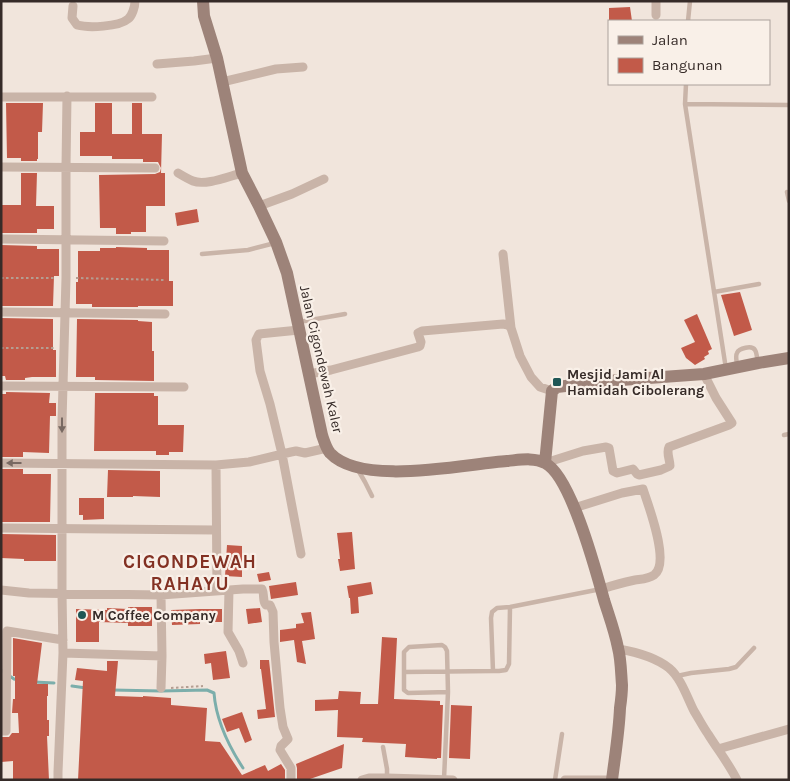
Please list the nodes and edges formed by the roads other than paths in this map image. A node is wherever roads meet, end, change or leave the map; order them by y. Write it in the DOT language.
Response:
graph roads {
  1 [pos="135,1"];
  2 [pos="202,1"];
  3 [pos="656,1"];
  4 [pos="690,1"];
  5 [pos="73,6"];
  6 [pos="656,15"];
  7 [pos="688,20"];
  8 [pos="217,58"];
  9 [pos="157,64"];
  10 [pos="303,66"];
  11 [pos="222,82"];
  12 [pos="686,85"];
  13 [pos="67,96"];
  14 [pos="1,97"];
  15 [pos="152,97"];
  16 [pos="685,104"];
  17 [pos="789,105"];
  18 [pos="1,167"];
  19 [pos="66,167"];
  20 [pos="155,168"];
  21 [pos="178,173"];
  22 [pos="242,173"];
  23 [pos="324,179"];
  24 [pos="787,192"];
  25 [pos="789,201"];
  26 [pos="260,206"];
  27 [pos="1,240"];
  28 [pos="66,240"];
  29 [pos="164,241"];
  30 [pos="276,242"];
  31 [pos="202,254"];
  32 [pos="503,254"];
  33 [pos="759,284"];
  34 [pos="714,292"];
  35 [pos="1,312"];
  36 [pos="65,312"];
  37 [pos="165,314"];
  38 [pos="345,314"];
  39 [pos="298,326"];
  40 [pos="511,328"];
  41 [pos="789,358"];
  42 [pos="732,368"];
  43 [pos="309,374"];
  44 [pos="704,374"];
  45 [pos="1,386"];
  46 [pos="63,386"];
  47 [pos="184,387"];
  48 [pos="552,391"];
  49 [pos="327,448"];
  50 [pos="282,454"];
  51 [pos="1,463"];
  52 [pos="546,463"];
  53 [pos="62,464"];
  54 [pos="216,465"];
  55 [pos="356,467"];
  56 [pos="639,475"];
  57 [pos="643,489"];
  58 [pos="372,496"];
  59 [pos="574,508"];
  60 [pos="1,528"];
  61 [pos="62,528"];
  62 [pos="215,530"];
  63 [pos="301,554"];
  64 [pos="601,588"];
  65 [pos="1,590"];
  66 [pos="229,590"];
  67 [pos="216,591"];
  68 [pos="62,593"];
  69 [pos="161,595"];
  70 [pos="510,607"];
  71 [pos="4,631"];
  72 [pos="63,640"];
  73 [pos="754,648"];
  74 [pos="619,649"];
  75 [pos="63,653"];
  76 [pos="162,656"];
  77 [pos="243,663"];
  78 [pos="493,670"];
  79 [pos="404,672"];
  80 [pos="447,672"];
  81 [pos="676,676"];
  82 [pos="161,688"];
  83 [pos="448,692"];
  84 [pos="789,729"];
  85 [pos="1,731"];
  86 [pos="562,734"];
  87 [pos="383,747"];
  88 [pos="718,749"];
  89 [pos="387,778"];
  90 [pos="444,779"];
  91 [pos="58,780"];
  92 [pos="290,780"];
  93 [pos="362,780"];
  94 [pos="454,780"];
  95 [pos="555,780"];
  96 [pos="564,780"];
  97 [pos="606,780"];
  98 [pos="612,780"];
  99 [pos="737,780"];
  1 -- 5 [label="street"];
  2 -- 8 [label="main road, Jalan Cigondewah Kaler"];
  3 -- 6 [label="street"];
  4 -- 7 [label="lane"];
  8 -- 9 [label="street"];
  8 -- 11 [label="main road, Jalan Cigondewah Kaler"];
  10 -- 11 [label="street"];
  11 -- 22 [label="main road, Jalan Cigondewah Kaler"];
  12 -- 16 [label="lane"];
  13 -- 14 [label="street"];
  13 -- 15 [label="street"];
  13 -- 19 [label="street"];
  16 -- 17 [label="lane"];
  16 -- 34 [label="lane"];
  18 -- 19 [label="street"];
  19 -- 20 [label="street"];
  19 -- 28 [label="street"];
  21 -- 22 [label="street"];
  22 -- 26 [label="main road, Jalan Cigondewah Kaler"];
  23 -- 26 [label="street"];
  24 -- 25 [label="lane"];
  26 -- 30 [label="main road, Jalan Cigondewah Kaler"];
  27 -- 28 [label="street"];
  28 -- 29 [label="street"];
  28 -- 36 [label="street"];
  30 -- 31 [label="lane"];
  30 -- 39 [label="main road, Jalan Cigondewah Kaler"];
  32 -- 40 [label="street"];
  33 -- 34 [label="lane"];
  34 -- 42 [label="lane"];
  35 -- 36 [label="street"];
  36 -- 37 [label="street"];
  36 -- 46 [label="street"];
  38 -- 39 [label="lane"];
  39 -- 43 [label="main road, Jalan Cigondewah Kaler"];
  39 -- 50 [label="street"];
  40 -- 43 [label="street"];
  40 -- 48 [label="street"];
  41 -- 42 [label="main road"];
  42 -- 44 [label="main road"];
  43 -- 49 [label="main road, Jalan Cigondewah Kaler"];
  44 -- 48 [label="main road"];
  44 -- 56 [label="street"];
  45 -- 46 [label="street"];
  46 -- 47 [label="street"];
  46 -- 53 [label="street, one-way"];
  48 -- 52 [label="main road"];
  49 -- 50 [label="street"];
  49 -- 55 [label="main road, Jalan Cigondewah Kaler"];
  50 -- 54 [label="street"];
  50 -- 63 [label="street"];
  53 -- 51 [label="street, one-way"];
  52 -- 55 [label="main road, Jalan Cigondewah Kaler"];
  52 -- 56 [label="street"];
  52 -- 59 [label="main road"];
  53 -- 54 [label="street"];
  53 -- 61 [label="street"];
  54 -- 62 [label="street"];
  55 -- 58 [label="lane"];
  56 -- 57 [label="street"];
  57 -- 59 [label="street"];
  57 -- 64 [label="street"];
  59 -- 64 [label="main road"];
  60 -- 61 [label="street"];
  61 -- 62 [label="street"];
  61 -- 68 [label="street"];
  62 -- 67 [label="street"];
  64 -- 70 [label="lane"];
  64 -- 74 [label="main road"];
  65 -- 68 [label="street"];
  66 -- 67 [label="street"];
  66 -- 77 [label="street"];
  66 -- 92 [label="street"];
  67 -- 69 [label="street"];
  68 -- 69 [label="street"];
  68 -- 72 [label="street"];
  69 -- 76 [label="street"];
  70 -- 78 [label="lane"];
  70 -- 78 [label="lane"];
  71 -- 72 [label="street"];
  71 -- 85 [label="street"];
  72 -- 75 [label="street"];
  73 -- 81 [label="lane"];
  74 -- 81 [label="street"];
  74 -- 98 [label="main road"];
  75 -- 76 [label="street"];
  75 -- 91 [label="street"];
  76 -- 82 [label="street"];
  78 -- 80 [label="lane"];
  79 -- 80 [label="lane"];
  79 -- 80 [label="lane"];
  79 -- 83 [label="lane"];
  80 -- 83 [label="lane"];
  81 -- 88 [label="street"];
  83 -- 90 [label="lane"];
  84 -- 88 [label="street"];
  86 -- 95 [label="lane"];
  87 -- 89 [label="lane"];
  88 -- 99 [label="street"];
  89 -- 90 [label="street"];
  89 -- 93 [label="street"];
  90 -- 94 [label="street"];
  96 -- 97 [label="street"];
}
